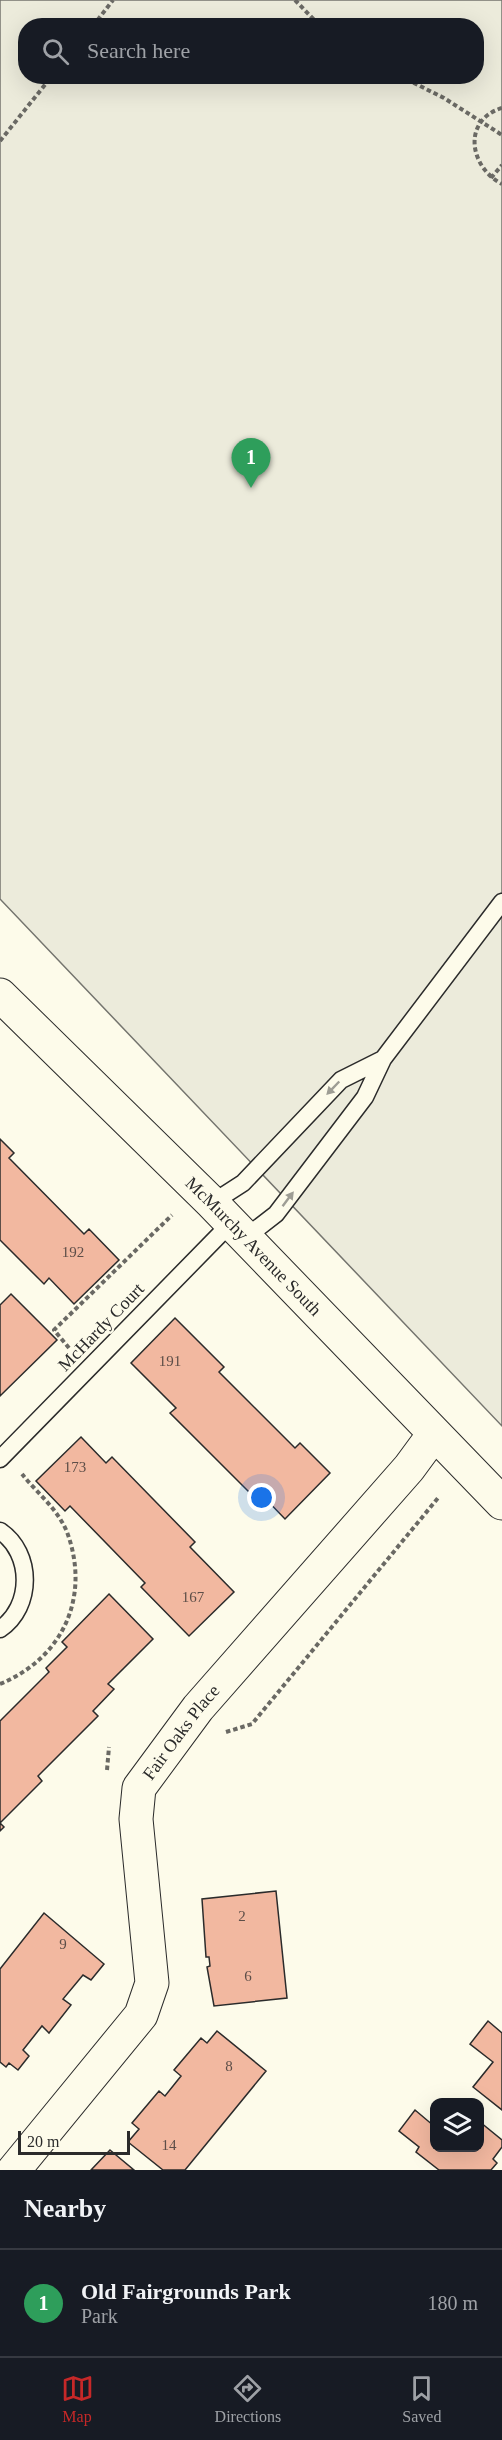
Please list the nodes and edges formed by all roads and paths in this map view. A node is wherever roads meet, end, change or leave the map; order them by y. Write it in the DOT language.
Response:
graph roads {
  1 [pos="113,0"];
  2 [pos="295,0"];
  3 [pos="99,18"];
  4 [pos="312,18"];
  5 [pos="46,84"];
  6 [pos="416,84"];
  7 [pos="502,108"];
  8 [pos="482,122"];
  9 [pos="502,135"];
  10 [pos="0,141"];
  11 [pos="502,165"];
  12 [pos="491,178"];
  13 [pos="502,184"];
  14 [pos="502,902"];
  15 [pos="0,995"];
  16 [pos="383,1059"];
  17 [pos="172,1215"];
  18 [pos="229,1221"];
  19 [pos="72,1351"];
  20 [pos="434,1434"];
  21 [pos="0,1459"];
  22 [pos="30,1466"];
  23 [pos="438,1498"];
  24 [pos="502,1503"];
  25 [pos="0,1531"];
  26 [pos="0,1629"];
  27 [pos="0,1684"];
  28 [pos="220,1739"];
  29 [pos="109,1748"];
  30 [pos="106,1780"];
  31 [pos="14,2170"];
  1 -- 3 [label="path"];
  2 -- 4 [label="path"];
  5 -- 10 [label="path"];
  6 -- 8 [label="path"];
  7 -- 8 [label="path"];
  8 -- 9 [label="path"];
  8 -- 12 [label="path"];
  11 -- 12 [label="path"];
  12 -- 13 [label="path"];
  14 -- 16 [label="lane"];
  15 -- 18 [label="street, McMurchy Avenue South"];
  16 -- 18 [label="lane, one-way"];
  18 -- 16 [label="lane, one-way"];
  17 -- 19 [label="path"];
  18 -- 20 [label="street, McMurchy Avenue South"];
  18 -- 21 [label="lane, McHardy Court"];
  20 -- 24 [label="street, McMurchy Avenue South"];
  20 -- 31 [label="street, Fair Oaks Place"];
  22 -- 27 [label="path"];
  23 -- 28 [label="path"];
  25 -- 26 [label="lane"];
  29 -- 30 [label="path"];
}
